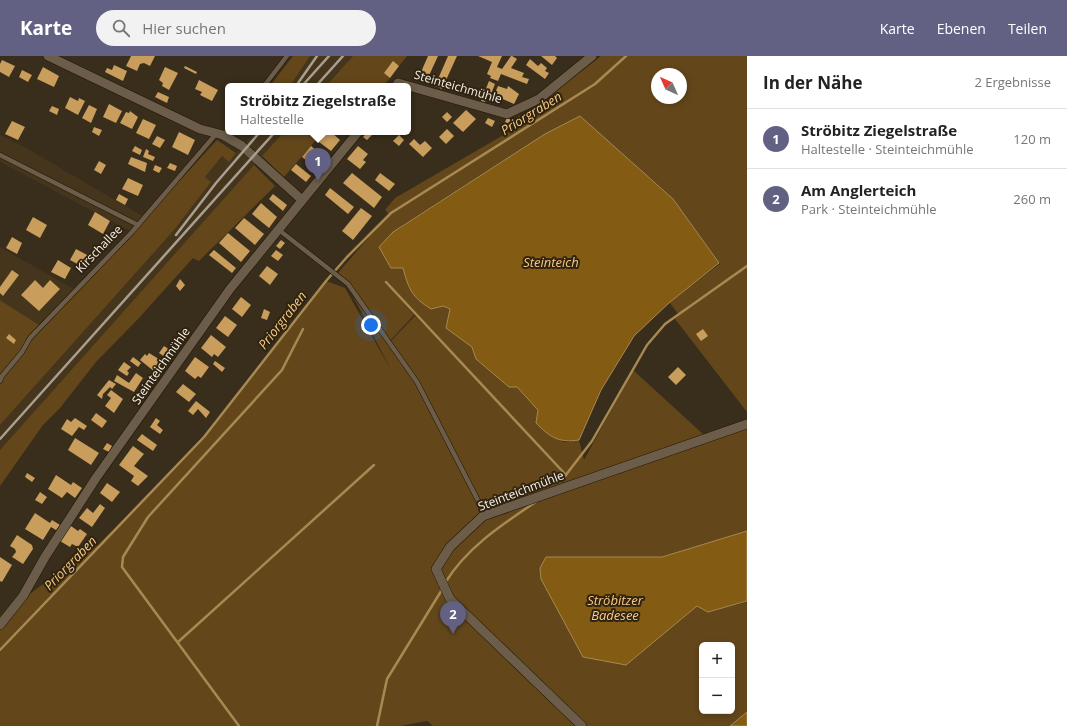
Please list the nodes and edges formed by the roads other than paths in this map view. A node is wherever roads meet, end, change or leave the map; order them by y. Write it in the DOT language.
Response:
graph roads {
  1 [pos="48,56"];
  2 [pos="287,56"];
  3 [pos="592,56"];
  4 [pos="266,83"];
  5 [pos="411,87"];
  6 [pos="222,132"];
  7 [pos="226,135"];
  8 [pos="356,135"];
  9 [pos="0,155"];
  10 [pos="302,200"];
  11 [pos="138,224"];
  12 [pos="279,230"];
  13 [pos="0,381"];
  14 [pos="747,424"];
  15 [pos="486,516"];
  16 [pos="0,626"];
  17 [pos="582,726"];
  1 -- 6 [label="street"];
  2 -- 4 [label="lane"];
  3 -- 5 [label="street, Steinteichmühle"];
  6 -- 11 [label="lane, Kirschallee"];
  7 -- 10 [label="street"];
  8 -- 10 [label="street, Steinteichmühle"];
  9 -- 11 [label="lane"];
  10 -- 12 [label="street, Steinteichmühle"];
  11 -- 13 [label="lane, Kirschallee"];
  12 -- 15 [label="lane"];
  12 -- 16 [label="street, Steinteichmühle"];
  14 -- 15 [label="street, Steinteichmühle"];
  15 -- 17 [label="street, Steinteichmühle"];
}
